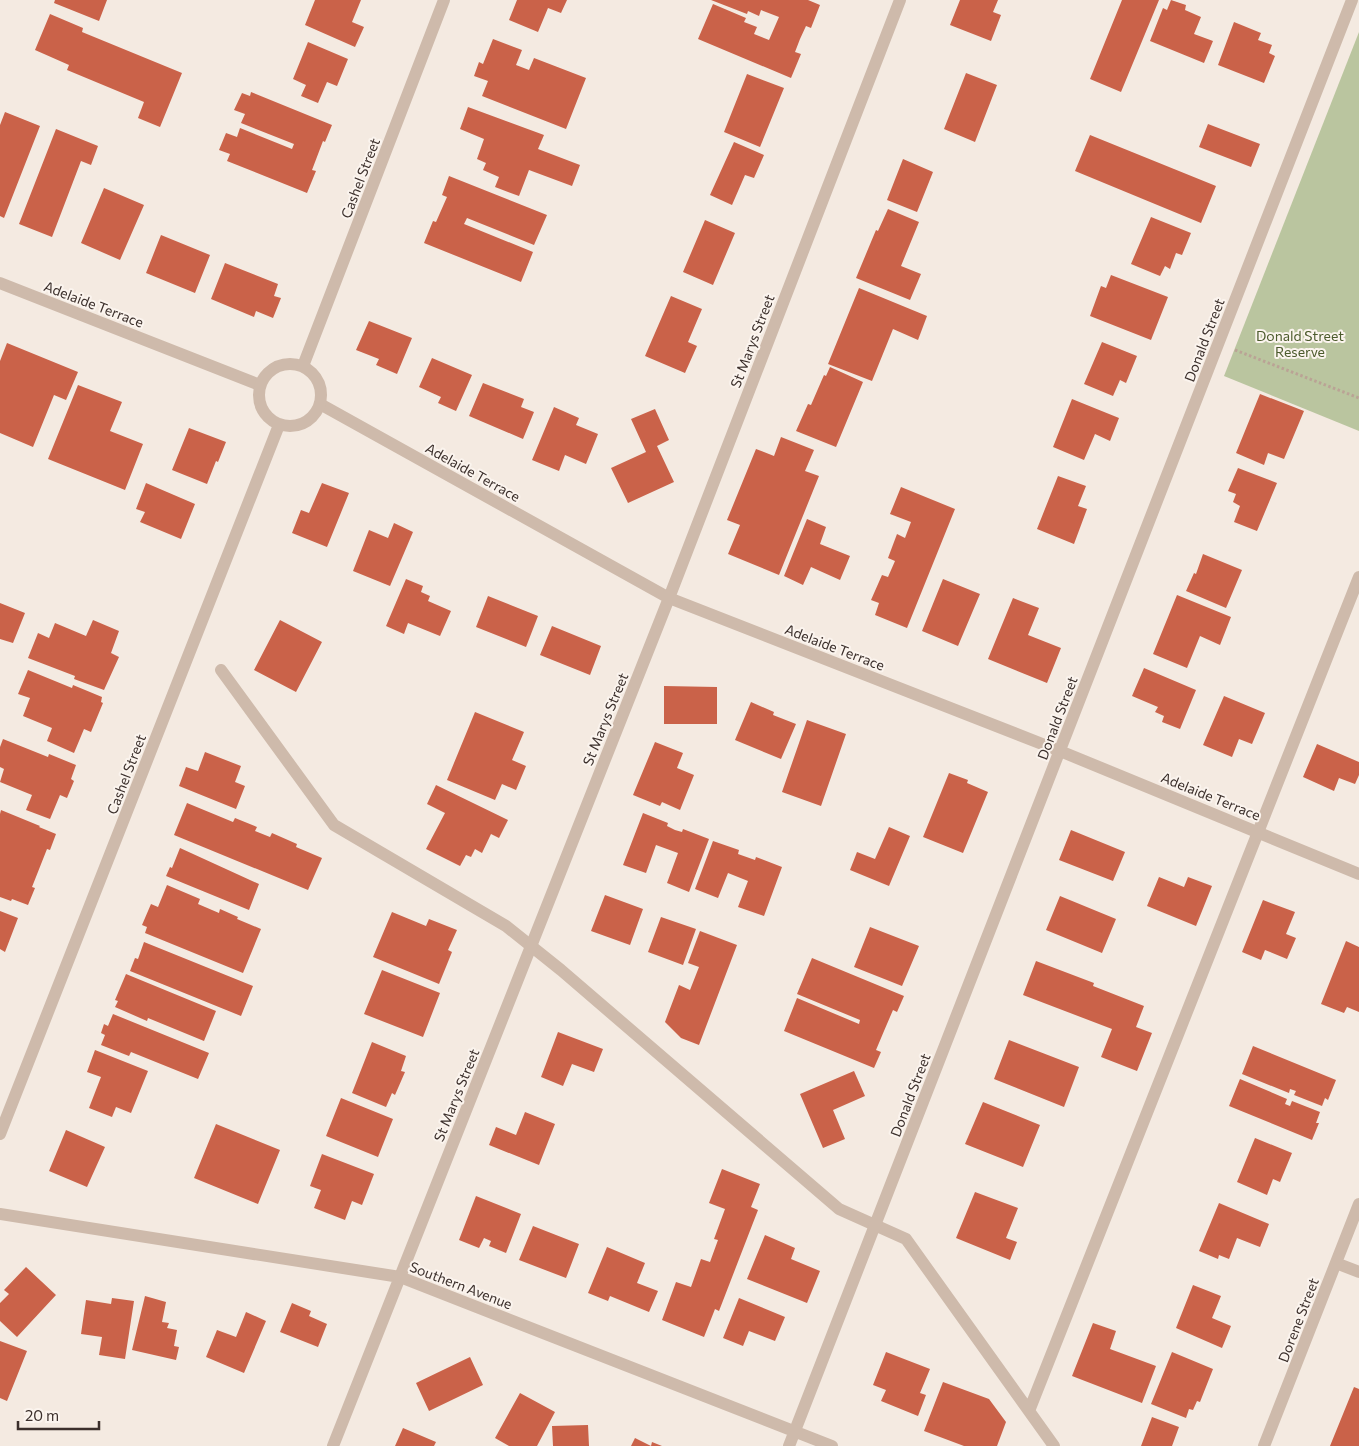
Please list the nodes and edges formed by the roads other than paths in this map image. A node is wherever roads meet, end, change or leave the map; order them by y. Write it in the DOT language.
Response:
graph roads {
  1 [pos="444,0"];
  2 [pos="900,0"];
  3 [pos="1348,1"];
  4 [pos="0,283"];
  5 [pos="303,366"];
  6 [pos="260,385"];
  7 [pos="320,404"];
  8 [pos="279,425"];
  9 [pos="1359,577"];
  10 [pos="669,598"];
  11 [pos="221,670"];
  12 [pos="1060,751"];
  13 [pos="1259,832"];
  14 [pos="1359,874"];
  15 [pos="531,946"];
  16 [pos="0,1134"];
  17 [pos="1359,1204"];
  18 [pos="0,1214"];
  19 [pos="875,1225"];
  20 [pos="1336,1263"];
  21 [pos="1359,1272"];
  22 [pos="400,1277"];
  23 [pos="1029,1411"];
  24 [pos="794,1431"];
  25 [pos="332,1446"];
  26 [pos="789,1446"];
  27 [pos="832,1446"];
  28 [pos="1054,1446"];
  29 [pos="1264,1446"];
  1 -- 5 [label="street, Cashel Street"];
  2 -- 10 [label="street, St Marys Street"];
  3 -- 12 [label="street, Donald Street"];
  4 -- 6 [label="street, Adelaide Terrace"];
  5 -- 6 [label="street"];
  5 -- 7 [label="street"];
  6 -- 8 [label="street"];
  7 -- 8 [label="street"];
  7 -- 10 [label="street, Adelaide Terrace"];
  8 -- 16 [label="street, Cashel Street"];
  9 -- 13 [label="street"];
  10 -- 12 [label="street, Adelaide Terrace"];
  10 -- 15 [label="street, St Marys Street"];
  11 -- 15 [label="street"];
  12 -- 13 [label="street, Adelaide Terrace"];
  12 -- 19 [label="street, Donald Street"];
  13 -- 14 [label="street, Adelaide Terrace"];
  13 -- 23 [label="street"];
  15 -- 19 [label="street"];
  15 -- 22 [label="street, St Marys Street"];
  17 -- 20 [label="street, Dorene Street"];
  18 -- 22 [label="street, Southern Avenue"];
  19 -- 23 [label="street"];
  19 -- 24 [label="street, Donald Street"];
  20 -- 21 [label="street"];
  20 -- 29 [label="street, Dorene Street"];
  22 -- 24 [label="street, Southern Avenue"];
  22 -- 25 [label="street, St Marys Street"];
  23 -- 28 [label="street"];
  24 -- 26 [label="street, Donald Street"];
  24 -- 27 [label="street, Southern Avenue"];
}
